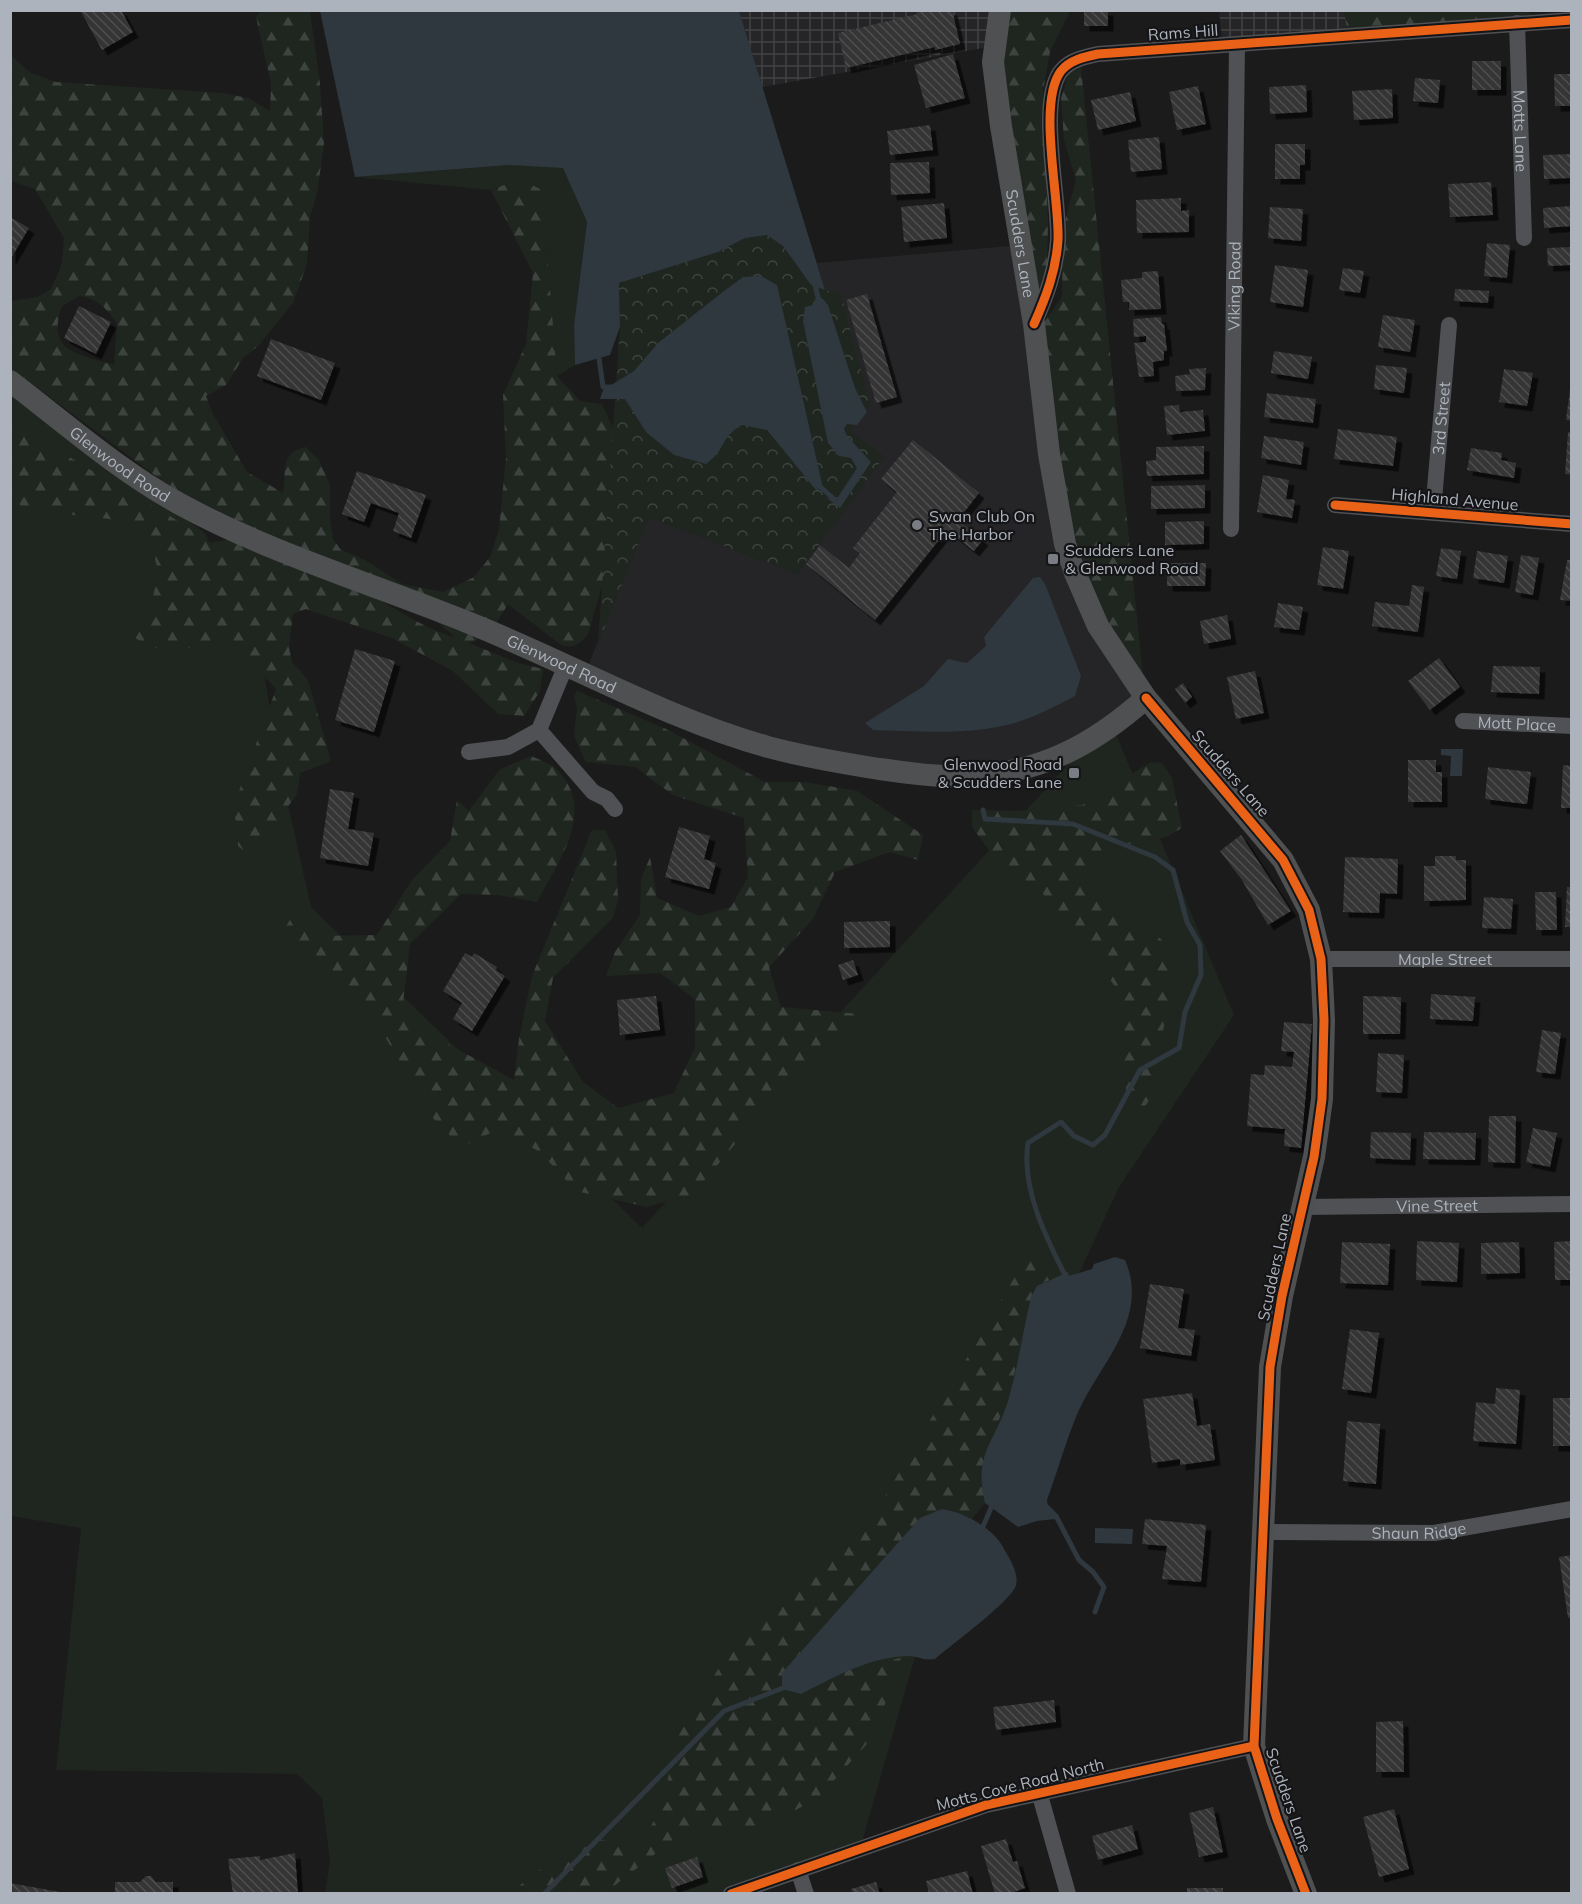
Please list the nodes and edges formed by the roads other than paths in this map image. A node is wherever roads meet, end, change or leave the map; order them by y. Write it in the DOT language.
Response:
graph roads {
  1 [pos="1000,10"];
  2 [pos="1572,20"];
  3 [pos="1517,23"];
  4 [pos="1237,44"];
  5 [pos="1524,238"];
  6 [pos="1034,324"];
  7 [pos="1449,325"];
  8 [pos="10,381"];
  9 [pos="1335,505"];
  10 [pos="1433,512"];
  11 [pos="1572,524"];
  12 [pos="1231,529"];
  13 [pos="566,664"];
  14 [pos="1146,698"];
  15 [pos="1463,722"];
  16 [pos="1572,726"];
  17 [pos="539,730"];
  18 [pos="469,752"];
  19 [pos="615,809"];
  20 [pos="1321,959"];
  21 [pos="1572,959"];
  22 [pos="1572,1204"];
  23 [pos="1302,1207"];
  24 [pos="1572,1509"];
  25 [pos="1263,1532"];
  26 [pos="1254,1746"];
  27 [pos="1039,1792"];
  28 [pos="798,1870"];
  29 [pos="731,1893"];
  30 [pos="806,1893"];
  31 [pos="1068,1893"];
  32 [pos="1306,1893"];
  1 -- 6 [label="main road, Scudders Lane"];
  2 -- 3 [label="street, Rams Hill"];
  3 -- 4 [label="street, Rams Hill"];
  3 -- 5 [label="street, Motts Lane"];
  4 -- 6 [label="street, Rams Hill"];
  4 -- 12 [label="street, Viking Road"];
  6 -- 14 [label="main road, Scudders Lane"];
  7 -- 10 [label="street, 3rd Street"];
  8 -- 13 [label="main road, Glenwood Road"];
  9 -- 10 [label="street, Highland Avenue"];
  10 -- 11 [label="street, Highland Avenue"];
  13 -- 14 [label="main road, Glenwood Road"];
  13 -- 17 [label="street"];
  14 -- 20 [label="main road, Scudders Lane"];
  15 -- 16 [label="street, Mott Place"];
  17 -- 18 [label="street"];
  17 -- 19 [label="street"];
  20 -- 21 [label="street, Maple Street"];
  20 -- 23 [label="main road, Scudders Lane"];
  22 -- 23 [label="street, Vine Street"];
  23 -- 25 [label="main road, Scudders Lane"];
  24 -- 25 [label="street, Shaun Ridge"];
  25 -- 26 [label="main road, Scudders Lane"];
  26 -- 27 [label="street, Motts Cove Road North"];
  26 -- 32 [label="main road, Scudders Lane"];
  27 -- 28 [label="street, Motts Cove Road North"];
  27 -- 31 [label="street"];
  28 -- 29 [label="street, Motts Cove Road North"];
  28 -- 30 [label="street"];
}
